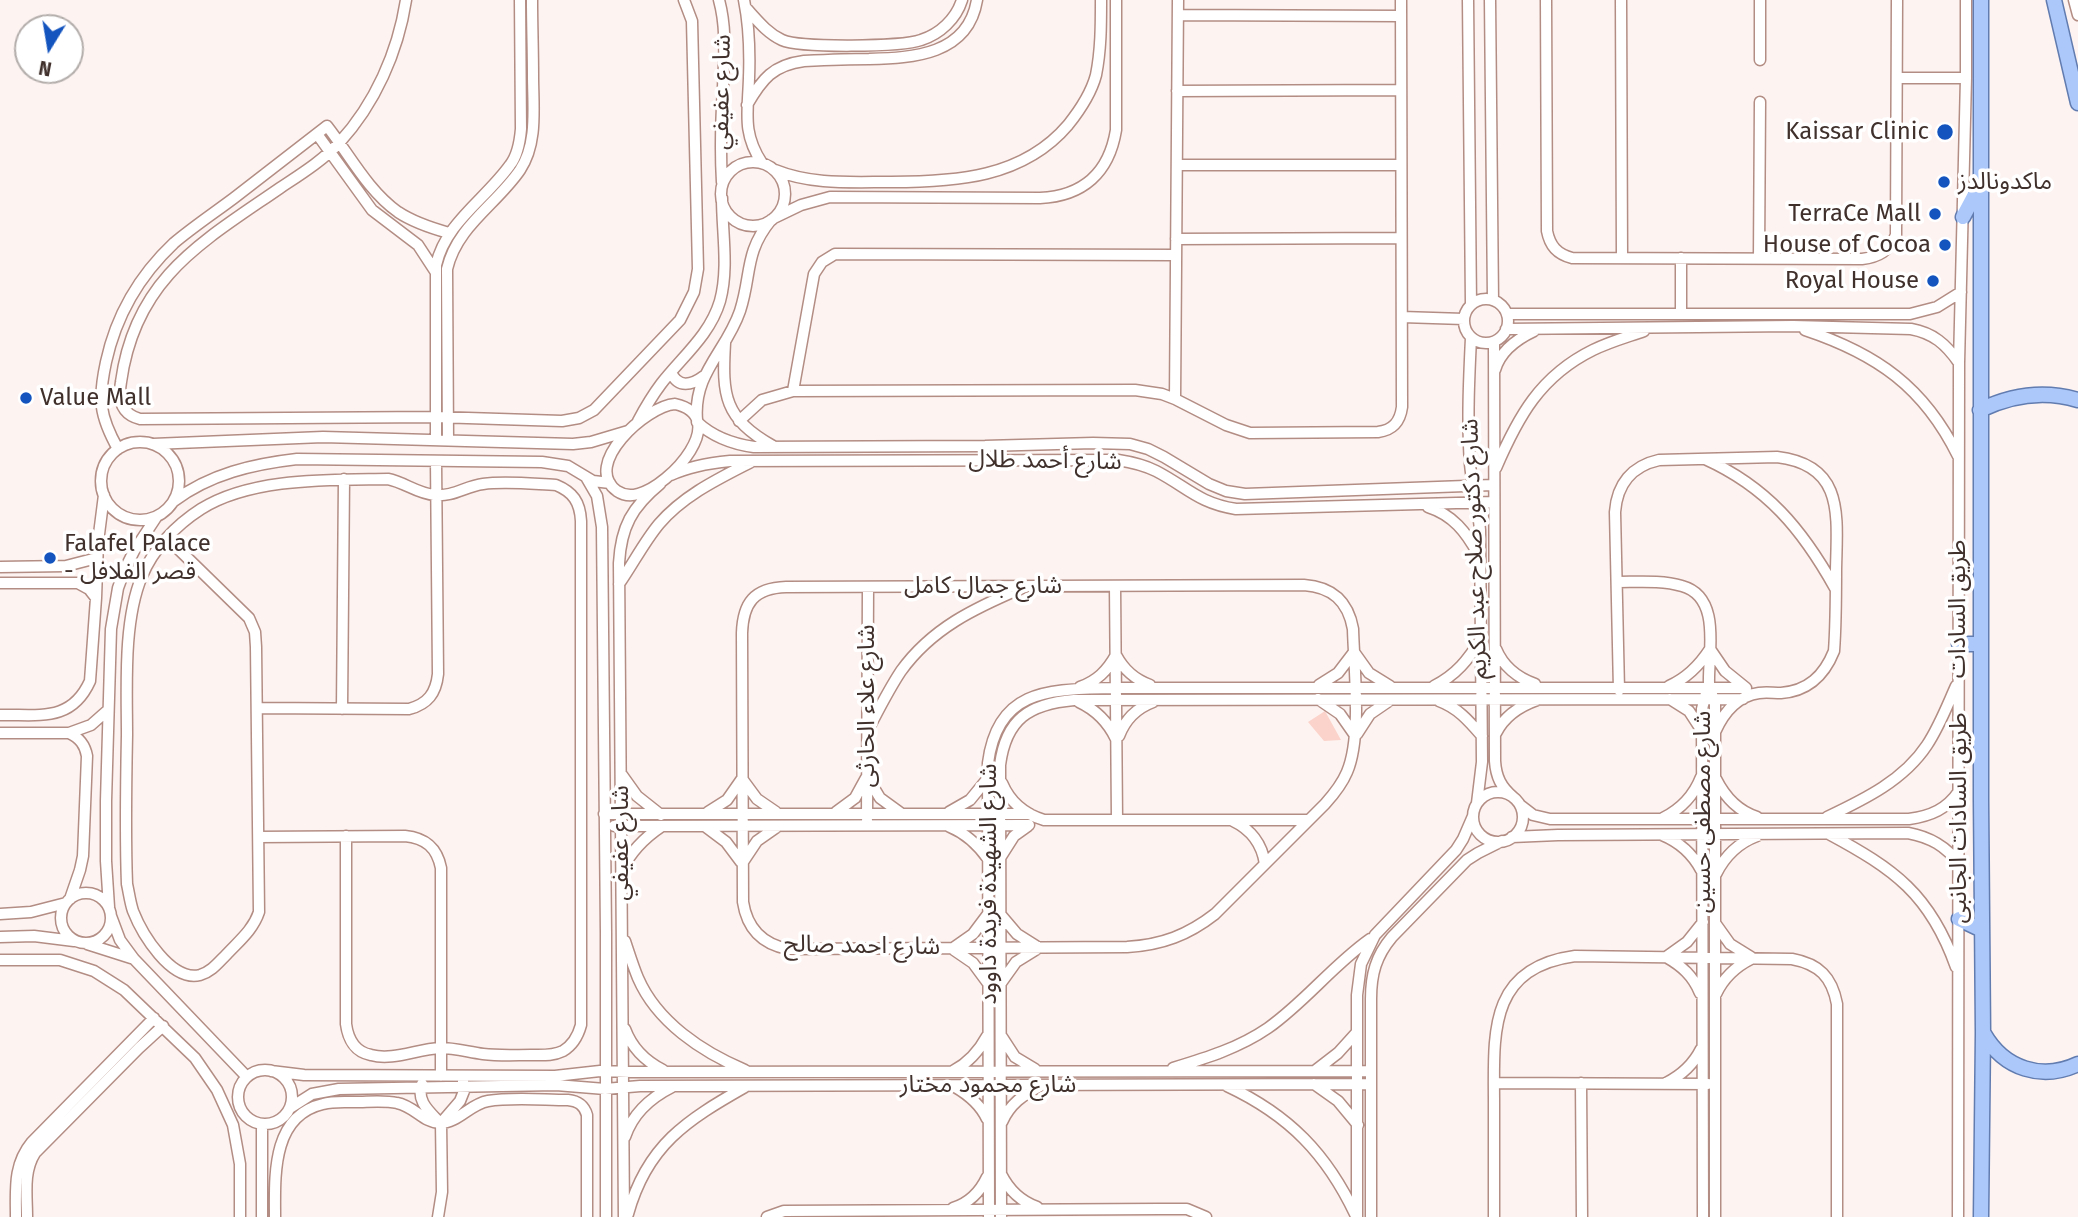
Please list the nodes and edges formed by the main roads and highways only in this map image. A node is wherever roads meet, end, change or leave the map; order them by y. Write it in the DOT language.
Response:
graph roads {
  1 [pos="1981,0"];
  2 [pos="2054,0"];
  3 [pos="2075,81"];
  4 [pos="2078,103"];
  5 [pos="1981,184"];
  6 [pos="1963,216"];
  7 [pos="2078,400"];
  8 [pos="1980,410"];
  9 [pos="1959,644"];
  10 [pos="1980,644"];
  11 [pos="1959,919"];
  12 [pos="1982,930"];
  13 [pos="1983,1033"];
  14 [pos="2078,1064"];
  15 [pos="1982,1217"];
  1 -- 5 [label="main road, طريق السادات"];
  2 -- 3 [label="main road"];
  3 -- 4 [label="main road"];
  5 -- 6 [label="main road"];
  5 -- 8 [label="main road, طريق السادات"];
  7 -- 8 [label="main road"];
  8 -- 10 [label="main road, طريق السادات"];
  9 -- 10 [label="main road"];
  10 -- 12 [label="main road, طريق السادات"];
  11 -- 12 [label="main road"];
  12 -- 13 [label="main road, طريق السادات"];
  13 -- 14 [label="main road"];
  13 -- 15 [label="main road, طريق السادات"];
}
